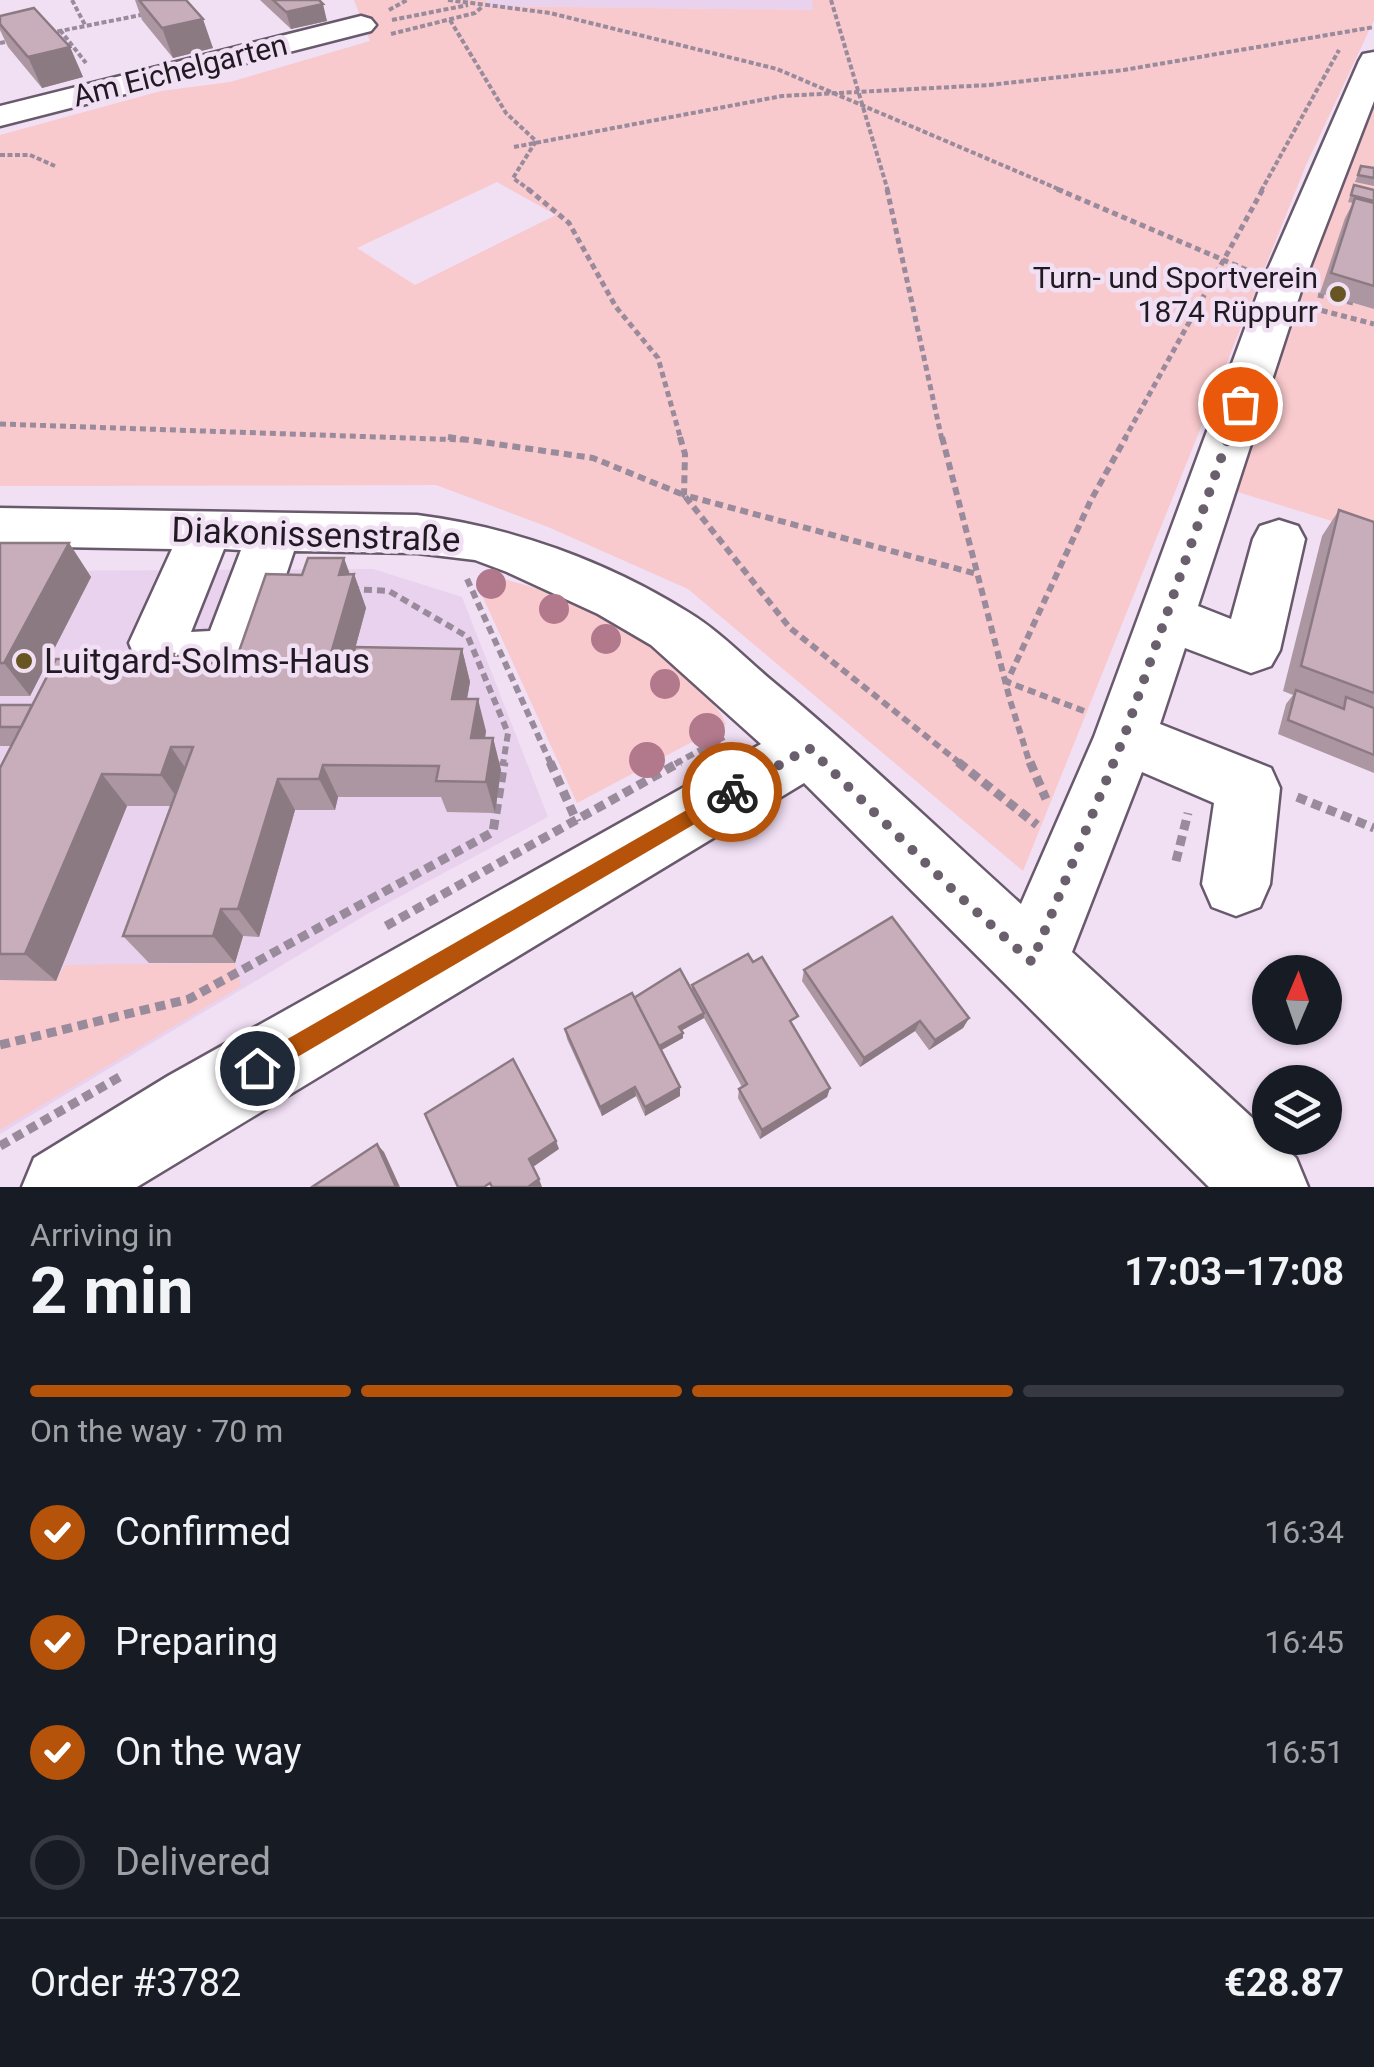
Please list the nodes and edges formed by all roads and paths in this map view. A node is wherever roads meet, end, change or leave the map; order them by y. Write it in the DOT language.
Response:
graph roads {
  1 [pos="72,0"];
  2 [pos="448,0"];
  3 [pos="831,0"];
  4 [pos="474,4"];
  5 [pos="154,12"];
  6 [pos="450,20"];
  7 [pos="85,25"];
  8 [pos="361,25"];
  9 [pos="1374,27"];
  10 [pos="60,30"];
  11 [pos="45,34"];
  12 [pos="66,37"];
  13 [pos="15,40"];
  14 [pos="0,43"];
  15 [pos="1365,45"];
  16 [pos="836,94"];
  17 [pos="860,94"];
  18 [pos="863,106"];
  19 [pos="0,116"];
  20 [pos="536,141"];
  21 [pos="514,147"];
  22 [pos="0,155"];
  23 [pos="55,166"];
  24 [pos="1223,260"];
  25 [pos="1294,293"];
  26 [pos="1360,304"];
  27 [pos="1374,324"];
  28 [pos="0,527"];
  29 [pos="207,528"];
  30 [pos="275,530"];
  31 [pos="1280,539"];
  32 [pos="479,542"];
  33 [pos="978,574"];
  34 [pos="346,588"];
  35 [pos="1166,617"];
  36 [pos="1006,682"];
  37 [pos="1126,732"];
  38 [pos="809,748"];
  39 [pos="1309,801"];
  40 [pos="1185,824"];
  41 [pos="1374,828"];
  42 [pos="1077,859"];
  43 [pos="1176,861"];
  44 [pos="605,865"];
  45 [pos="1236,884"];
  46 [pos="1032,962"];
  47 [pos="0,1045"];
  48 [pos="63,1187"];
  49 [pos="1267,1187"];
  1 -- 7 [label="path"];
  2 -- 4 [label="path"];
  3 -- 17 [label="path"];
  4 -- 8 [label="path"];
  4 -- 16 [label="path"];
  5 -- 7 [label="path"];
  6 -- 20 [label="path"];
  7 -- 10 [label="path"];
  8 -- 19 [label="street, Am Eichelgarten"];
  9 -- 15 [label="path"];
  10 -- 11 [label="path"];
  10 -- 12 [label="path"];
  13 -- 14 [label="path"];
  15 -- 17 [label="path"];
  15 -- 24 [label="path"];
  15 -- 25 [label="street"];
  16 -- 17 [label="path"];
  16 -- 18 [label="path"];
  16 -- 20 [label="path"];
  17 -- 18 [label="path"];
  18 -- 24 [label="path"];
  18 -- 33 [label="path"];
  20 -- 21 [label="path"];
  20 -- 33 [label="path"];
  22 -- 23 [label="path"];
  24 -- 25 [label="path"];
  24 -- 36 [label="path"];
  25 -- 26 [label="path"];
  25 -- 27 [label="path"];
  25 -- 35 [label="street"];
  28 -- 29 [label="street, Diakonissenstraße"];
  29 -- 30 [label="street, Diakonissenstraße"];
  29 -- 30 [label="street"];
  30 -- 32 [label="street, Diakonissenstraße"];
  31 -- 35 [label="street"];
  32 -- 38 [label="street, Diakonissenstraße"];
  32 -- 44 [label="path"];
  33 -- 36 [label="path"];
  34 -- 47 [label="path"];
  35 -- 37 [label="street"];
  36 -- 37 [label="path"];
  36 -- 42 [label="path"];
  37 -- 42 [label="street"];
  37 -- 45 [label="street"];
  38 -- 44 [label="street"];
  38 -- 46 [label="street, Diakonissenstraße"];
  39 -- 41 [label="path"];
  40 -- 43 [label="path"];
  42 -- 46 [label="street"];
  44 -- 48 [label="street"];
  46 -- 49 [label="street, Diakonissenstraße"];
}
